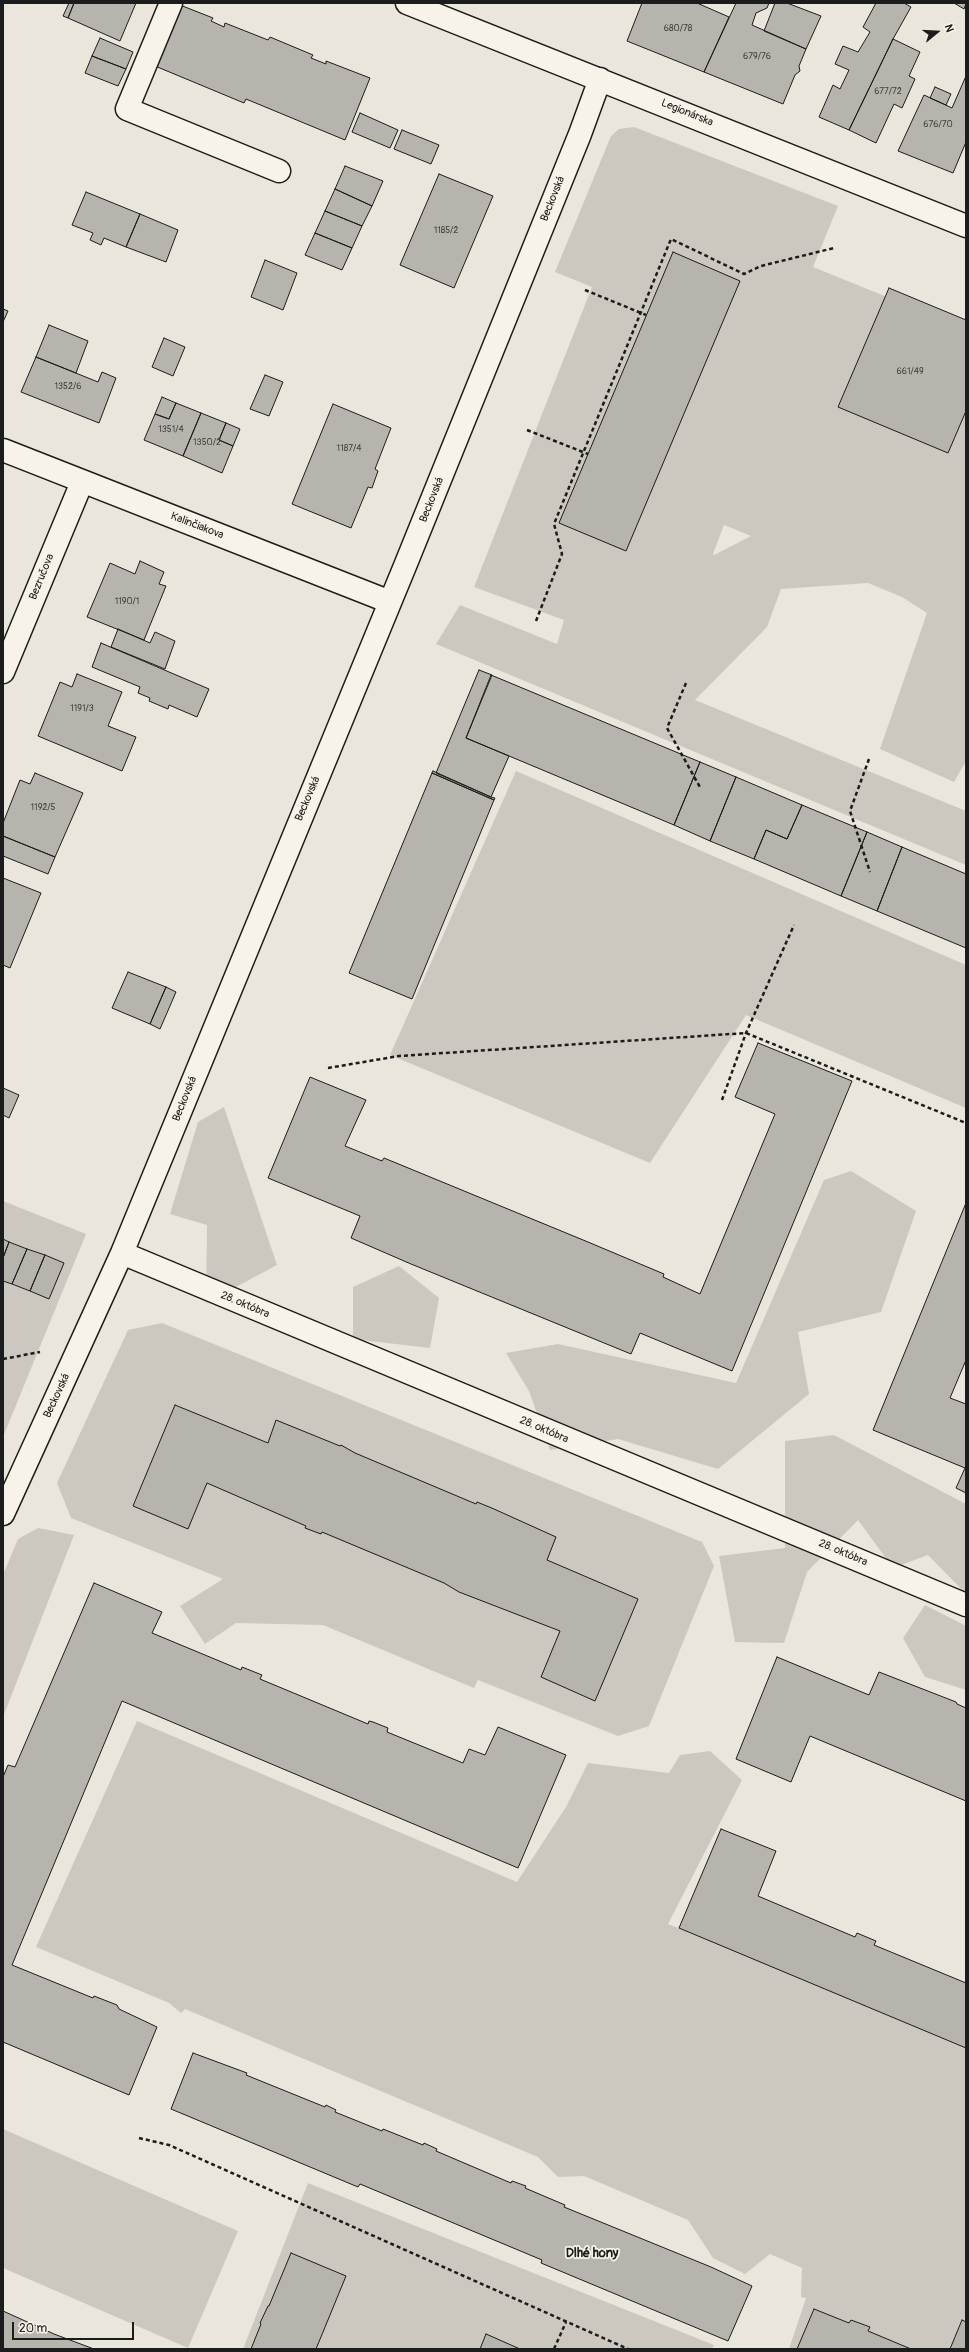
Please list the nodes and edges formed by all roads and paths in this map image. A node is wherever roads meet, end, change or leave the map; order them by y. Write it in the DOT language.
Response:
graph roads {
  1 [pos="171,3"];
  2 [pos="406,3"];
  3 [pos="600,78"];
  4 [pos="279,170"];
  5 [pos="966,226"];
  6 [pos="834,248"];
  7 [pos="585,290"];
  8 [pos="641,313"];
  9 [pos="646,315"];
  10 [pos="527,430"];
  11 [pos="3,450"];
  12 [pos="583,452"];
  13 [pos="588,454"];
  14 [pos="82,482"];
  15 [pos="390,602"];
  16 [pos="536,621"];
  17 [pos="3,672"];
  18 [pos="686,683"];
  19 [pos="869,759"];
  20 [pos="701,789"];
  21 [pos="870,872"];
  22 [pos="794,925"];
  23 [pos="746,1033"];
  24 [pos="328,1068"];
  25 [pos="722,1100"];
  26 [pos="966,1124"];
  27 [pos="122,1253"];
  28 [pos="44,1351"];
  29 [pos="3,1359"];
  30 [pos="3,1514"];
  31 [pos="966,1605"];
  32 [pos="139,2138"];
  33 [pos="566,2322"];
  34 [pos="554,2349"];
  35 [pos="628,2349"];
  1 -- 4 [label="street"];
  2 -- 3 [label="street, Legionárska"];
  3 -- 5 [label="street, Legionárska"];
  3 -- 15 [label="street, Beckovská"];
  6 -- 8 [label="path"];
  7 -- 8 [label="path"];
  8 -- 9 [label="path"];
  8 -- 12 [label="path"];
  10 -- 12 [label="path"];
  11 -- 14 [label="street, Kalinčiakova"];
  12 -- 13 [label="path"];
  12 -- 16 [label="path"];
  14 -- 15 [label="street, Kalinčiakova"];
  14 -- 17 [label="street, Bezručova"];
  15 -- 27 [label="street, Beckovská"];
  18 -- 20 [label="path"];
  19 -- 21 [label="path"];
  22 -- 23 [label="path"];
  23 -- 24 [label="path"];
  23 -- 25 [label="path"];
  23 -- 26 [label="path"];
  27 -- 30 [label="street, Beckovská"];
  27 -- 31 [label="street, 28. októbra"];
  28 -- 29 [label="path"];
  32 -- 33 [label="path"];
  33 -- 34 [label="path"];
  33 -- 35 [label="path"];
}
